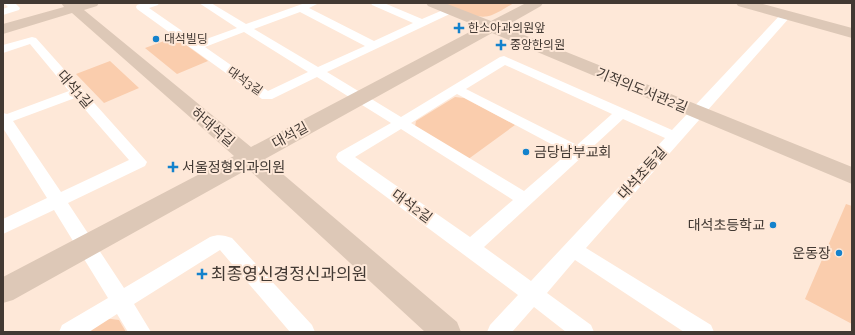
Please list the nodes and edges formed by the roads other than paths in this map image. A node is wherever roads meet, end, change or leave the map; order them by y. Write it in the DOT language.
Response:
graph roads {
  1 [pos="9,3"];
  2 [pos="92,3"];
  3 [pos="154,3"];
  4 [pos="314,3"];
  5 [pos="376,3"];
  6 [pos="433,3"];
  7 [pos="536,3"];
  8 [pos="743,3"];
  9 [pos="71,6"];
  10 [pos="213,6"];
  11 [pos="301,8"];
  12 [pos="450,10"];
  13 [pos="3,12"];
  14 [pos="786,15"];
  15 [pos="421,23"];
  16 [pos="491,27"];
  17 [pos="246,28"];
  18 [pos="3,29"];
  19 [pos="852,33"];
  20 [pos="197,46"];
  21 [pos="374,46"];
  22 [pos="3,49"];
  23 [pos="319,72"];
  24 [pos="457,89"];
  25 [pos="78,92"];
  26 [pos="359,97"];
  27 [pos="622,113"];
  28 [pos="697,113"];
  29 [pos="4,119"];
  30 [pos="401,123"];
  31 [pos="675,137"];
  32 [pos="580,152"];
  33 [pos="250,158"];
  34 [pos="852,176"];
  35 [pos="58,201"];
  36 [pos="524,202"];
  37 [pos="3,227"];
  38 [pos="87,246"];
  39 [pos="471,248"];
  40 [pos="573,249"];
  41 [pos="3,291"];
  42 [pos="532,294"];
  43 [pos="121,301"];
  44 [pos="70,332"];
  45 [pos="140,332"];
  46 [pos="304,332"];
  47 [pos="446,332"];
  48 [pos="498,332"];
  49 [pos="583,332"];
  50 [pos="703,332"];
  1 -- 13 [label="street"];
  2 -- 9 [label="street"];
  3 -- 20 [label="street, 대석3길"];
  4 -- 11 [label="street"];
  5 -- 15 [label="street"];
  6 -- 12 [label="street, 기적의도서관2길"];
  7 -- 16 [label="street, 대석길"];
  8 -- 14 [label="street"];
  9 -- 18 [label="street"];
  9 -- 33 [label="street, 하대석길"];
  10 -- 17 [label="street"];
  11 -- 17 [label="street"];
  11 -- 21 [label="street"];
  12 -- 15 [label="street, 대석3길"];
  12 -- 16 [label="street, 기적의도서관2길"];
  14 -- 19 [label="street"];
  14 -- 28 [label="street, 대석초등길"];
  15 -- 21 [label="street, 대석3길"];
  16 -- 26 [label="street, 대석길"];
  16 -- 28 [label="street, 기적의도서관2길"];
  17 -- 20 [label="street"];
  17 -- 23 [label="street"];
  20 -- 23 [label="street, 대석3길"];
  21 -- 23 [label="street, 대석3길"];
  22 -- 25 [label="street, 대석1길"];
  23 -- 26 [label="street"];
  24 -- 27 [label="street, 대석2길"];
  24 -- 30 [label="street, 대석2길"];
  24 -- 32 [label="street"];
  25 -- 29 [label="street"];
  25 -- 35 [label="street, 대석1길"];
  26 -- 30 [label="street"];
  26 -- 33 [label="street, 대석길"];
  27 -- 31 [label="street"];
  27 -- 32 [label="street"];
  28 -- 31 [label="street, 대석초등길"];
  28 -- 34 [label="street, 기적의도서관2길"];
  29 -- 35 [label="street"];
  30 -- 36 [label="street"];
  30 -- 39 [label="street, 대석2길"];
  31 -- 40 [label="street, 대석초등길"];
  32 -- 36 [label="street"];
  33 -- 38 [label="street, 대석길"];
  33 -- 47 [label="street, 하대석길"];
  35 -- 37 [label="street"];
  35 -- 38 [label="street"];
  36 -- 39 [label="street"];
  38 -- 41 [label="street, 대석길"];
  38 -- 43 [label="street"];
  39 -- 42 [label="street, 대석2길"];
  40 -- 42 [label="street, 대석초등길"];
  40 -- 50 [label="street"];
  42 -- 48 [label="street, 대석초등길"];
  42 -- 49 [label="street, 대석2길"];
  43 -- 44 [label="street"];
  43 -- 45 [label="street"];
  43 -- 46 [label="street"];
}
